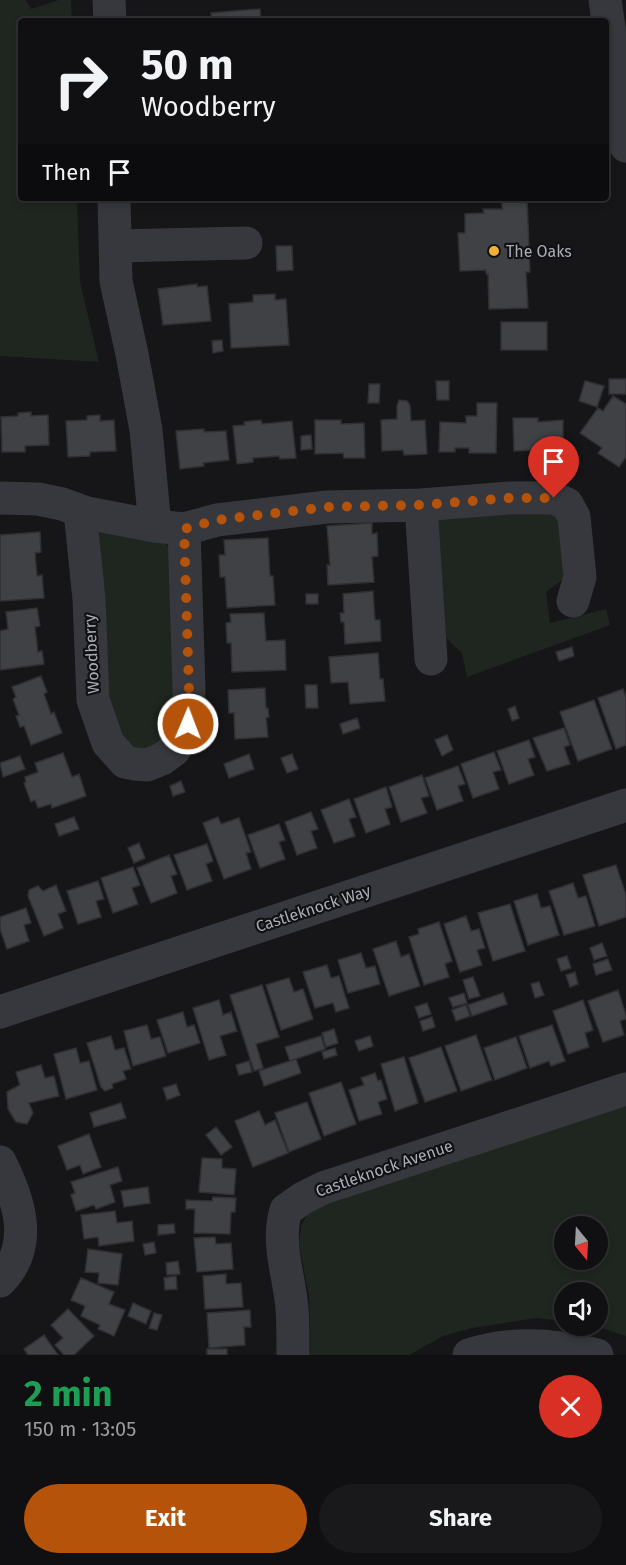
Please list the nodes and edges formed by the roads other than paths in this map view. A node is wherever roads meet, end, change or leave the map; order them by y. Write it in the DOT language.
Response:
graph roads {
  1 [pos="109,0"];
  2 [pos="605,0"];
  3 [pos="110,18"];
  4 [pos="609,18"];
  5 [pos="609,19"];
  6 [pos="621,77"];
  7 [pos="626,146"];
  8 [pos="114,201"];
  9 [pos="246,243"];
  10 [pos="115,246"];
  11 [pos="0,498"];
  12 [pos="421,505"];
  13 [pos="80,511"];
  14 [pos="170,528"];
  15 [pos="573,602"];
  16 [pos="431,659"];
  17 [pos="626,805"];
  18 [pos="0,1012"];
  19 [pos="626,1089"];
  20 [pos="0,1161"];
  21 [pos="0,1281"];
  22 [pos="293,1355"];
  23 [pos="469,1355"];
  24 [pos="597,1355"];
  1 -- 3 [label="street"];
  2 -- 4 [label="street"];
  5 -- 6 [label="street"];
  6 -- 7 [label="street"];
  8 -- 10 [label="street, Woodberry"];
  9 -- 10 [label="street"];
  10 -- 14 [label="street, Woodberry"];
  11 -- 13 [label="street"];
  12 -- 14 [label="street"];
  12 -- 15 [label="street"];
  12 -- 16 [label="street"];
  13 -- 14 [label="street"];
  13 -- 14 [label="street, Woodberry"];
  17 -- 18 [label="street, Castleknock Way"];
  19 -- 22 [label="street, Castleknock Avenue"];
  20 -- 21 [label="street"];
  23 -- 24 [label="street"];
}
